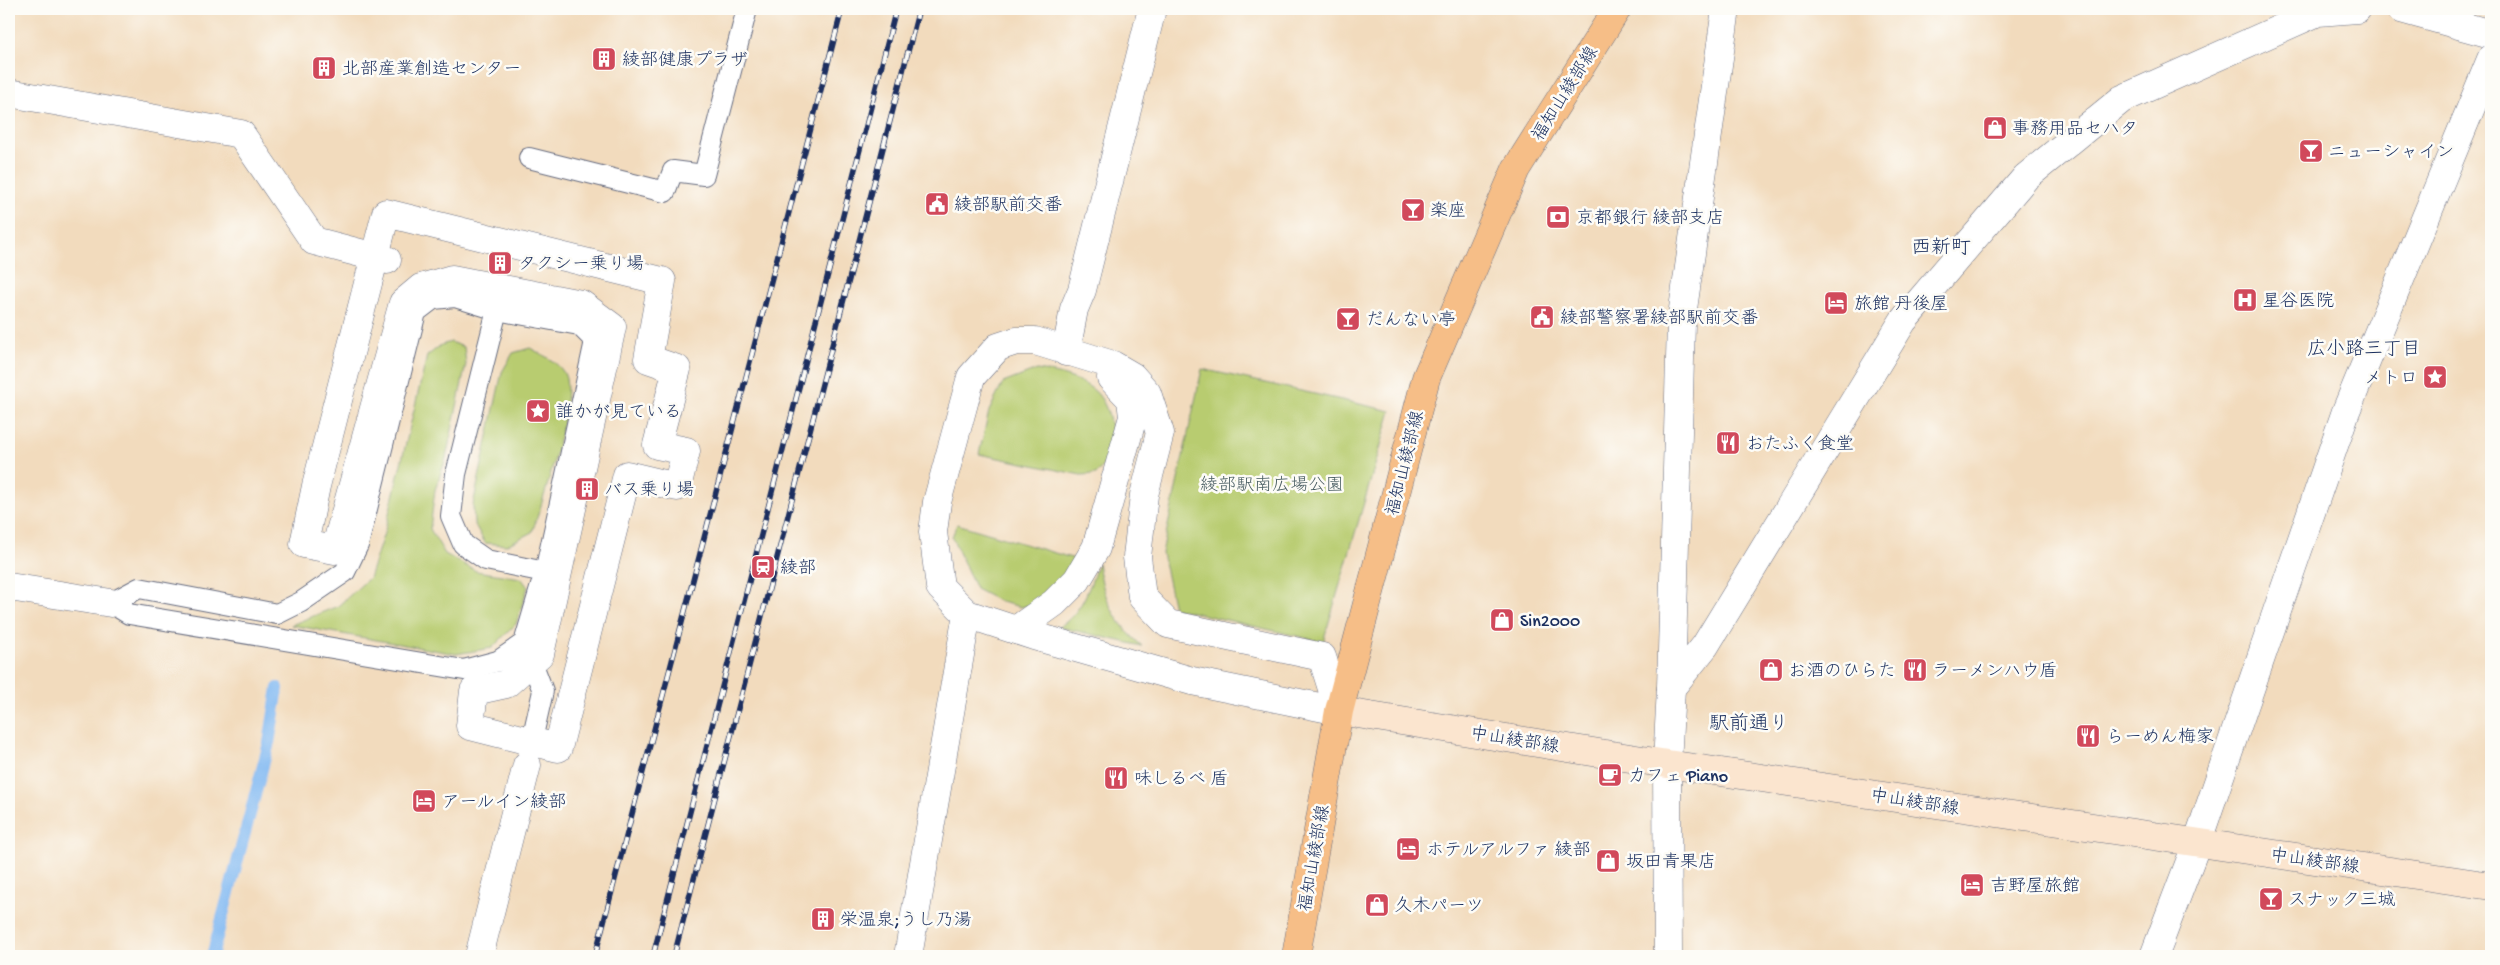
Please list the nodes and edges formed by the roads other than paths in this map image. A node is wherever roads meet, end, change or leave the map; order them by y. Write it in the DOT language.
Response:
graph roads {
  1 [pos="747,9"];
  2 [pos="1152,9"];
  3 [pos="1617,9"];
  4 [pos="1726,9"];
  5 [pos="2357,9"];
  6 [pos="2401,9"];
  7 [pos="2312,10"];
  8 [pos="2491,34"];
  9 [pos="2491,59"];
  10 [pos="9,93"];
  11 [pos="529,158"];
  12 [pos="380,259"];
  13 [pos="497,310"];
  14 [pos="1075,355"];
  15 [pos="545,572"];
  16 [pos="9,587"];
  17 [pos="111,603"];
  18 [pos="967,614"];
  19 [pos="1016,630"];
  20 [pos="528,652"];
  21 [pos="1671,688"];
  22 [pos="1339,711"];
  23 [pos="529,753"];
  24 [pos="1666,764"];
  25 [pos="2197,843"];
  26 [pos="2489,880"];
  27 [pos="479,956"];
  28 [pos="908,956"];
  29 [pos="1296,956"];
  30 [pos="1668,956"];
  31 [pos="2154,956"];
  1 -- 11 [label="lane"];
  2 -- 14 [label="street"];
  3 -- 22 [label="main road, 福知山綾部線"];
  4 -- 21 [label="street"];
  5 -- 7 [label="street"];
  6 -- 8 [label="street"];
  7 -- 21 [label="street"];
  9 -- 25 [label="street"];
  10 -- 12 [label="street"];
  12 -- 20 [label="street"];
  12 -- 23 [label="street"];
  13 -- 15 [label="lane"];
  13 -- 15 [label="lane"];
  13 -- 17 [label="lane"];
  14 -- 18 [label="street"];
  14 -- 19 [label="street"];
  14 -- 22 [label="street"];
  15 -- 20 [label="lane"];
  16 -- 17 [label="street"];
  17 -- 20 [label="lane"];
  18 -- 19 [label="street"];
  18 -- 28 [label="street"];
  19 -- 22 [label="street"];
  20 -- 23 [label="lane"];
  20 -- 23 [label="street"];
  21 -- 24 [label="street"];
  22 -- 24 [label="main road, 中山綾部線"];
  22 -- 29 [label="main road, 福知山綾部線"];
  23 -- 27 [label="street"];
  24 -- 25 [label="main road, 中山綾部線"];
  24 -- 30 [label="street"];
  25 -- 26 [label="main road, 中山綾部線"];
  25 -- 31 [label="street"];
}
